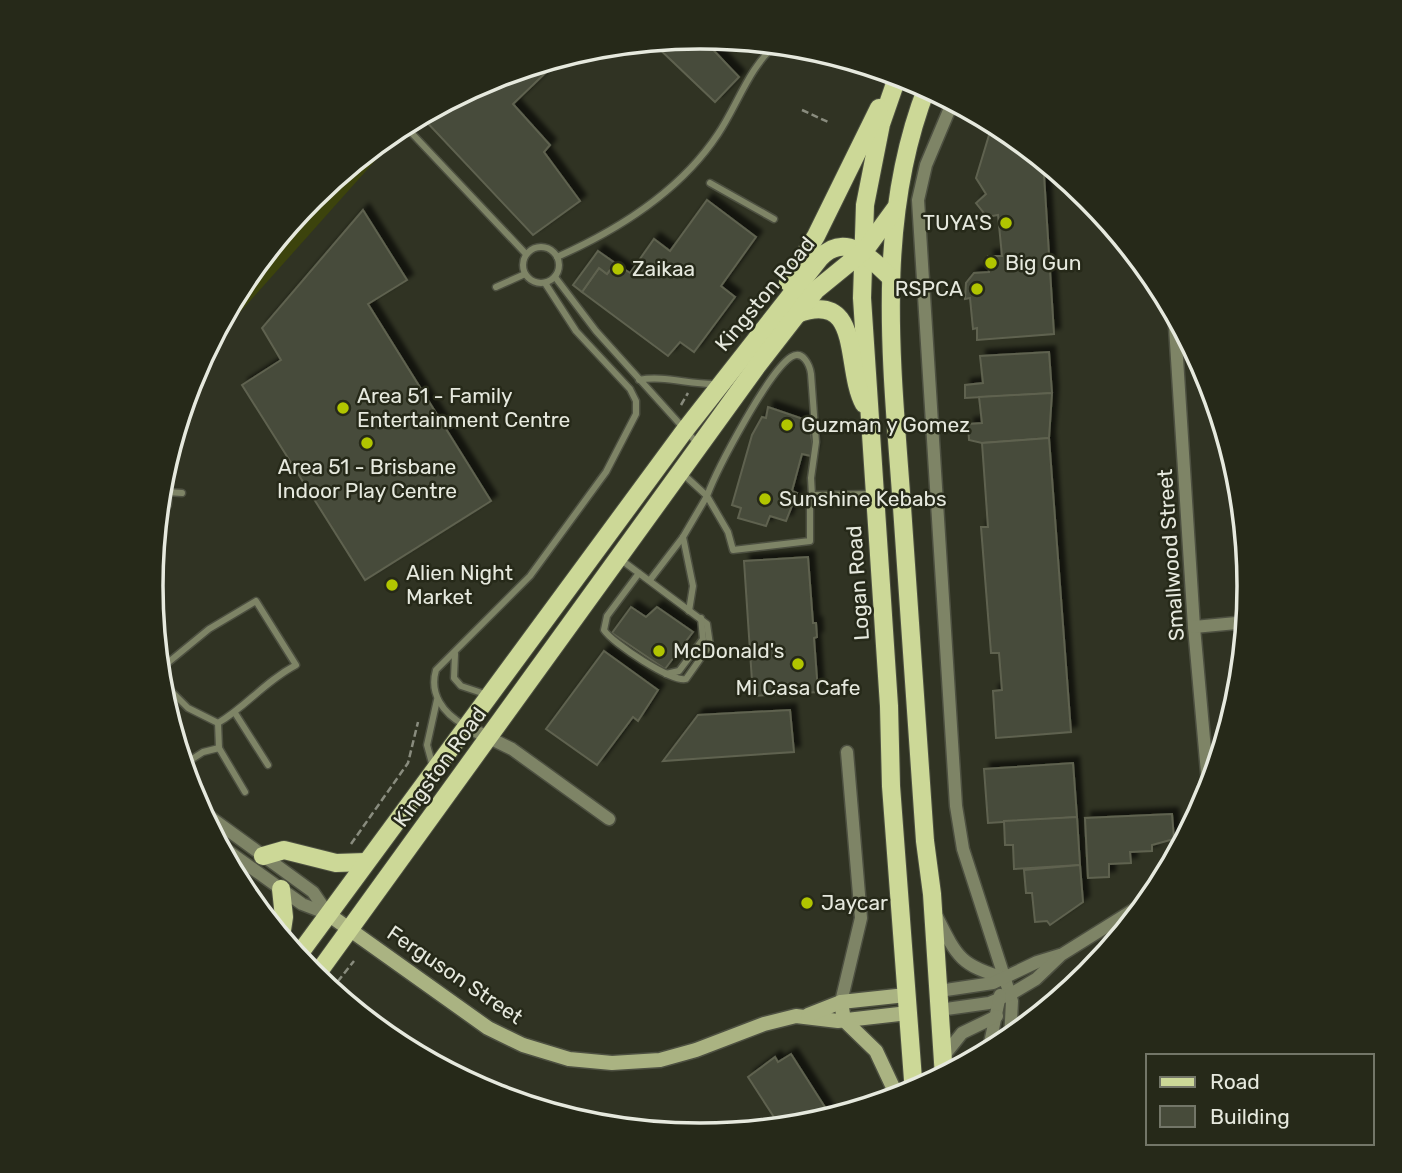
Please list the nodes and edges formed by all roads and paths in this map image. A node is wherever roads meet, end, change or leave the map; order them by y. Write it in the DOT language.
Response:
graph roads {
  1 [pos="769,54"];
  2 [pos="892,85"];
  3 [pos="894,85"];
  4 [pos="923,97"];
  5 [pos="802,110"];
  6 [pos="949,110"];
  7 [pos="828,122"];
  8 [pos="412,134"];
  9 [pos="710,183"];
  10 [pos="895,209"];
  11 [pos="774,219"];
  12 [pos="862,252"];
  13 [pos="526,254"];
  14 [pos="557,257"];
  15 [pos="525,274"];
  16 [pos="555,277"];
  17 [pos="890,277"];
  18 [pos="545,283"];
  19 [pos="496,287"];
  20 [pos="797,314"];
  21 [pos="1176,335"];
  22 [pos="740,358"];
  23 [pos="757,366"];
  24 [pos="774,378"];
  25 [pos="639,380"];
  26 [pos="720,384"];
  27 [pos="689,393"];
  28 [pos="681,405"];
  29 [pos="869,413"];
  30 [pos="685,430"];
  31 [pos="699,445"];
  32 [pos="680,471"];
  33 [pos="172,492"];
  34 [pos="182,493"];
  35 [pos="874,494"];
  36 [pos="707,496"];
  37 [pos="813,496"];
  38 [pos="683,537"];
  39 [pos="618,558"];
  40 [pos="639,573"];
  41 [pos="650,580"];
  42 [pos="689,611"];
  43 [pos="701,618"];
  44 [pos="1237,623"];
  45 [pos="1194,627"];
  46 [pos="455,654"];
  47 [pos="169,662"];
  48 [pos="666,674"];
  49 [pos="175,695"];
  50 [pos="488,695"];
  51 [pos="437,699"];
  52 [pos="235,713"];
  53 [pos="418,722"];
  54 [pos="218,723"];
  55 [pos="465,726"];
  56 [pos="490,737"];
  57 [pos="219,748"];
  58 [pos="847,752"];
  59 [pos="192,759"];
  60 [pos="268,765"];
  61 [pos="1207,768"];
  62 [pos="433,769"];
  63 [pos="245,792"];
  64 [pos="609,819"];
  65 [pos="218,823"];
  66 [pos="351,844"];
  67 [pos="263,856"];
  68 [pos="238,858"];
  69 [pos="366,862"];
  70 [pos="281,889"];
  71 [pos="933,910"];
  72 [pos="1127,913"];
  73 [pos="328,914"];
  74 [pos="283,924"];
  75 [pos="350,929"];
  76 [pos="303,948"];
  77 [pos="1060,955"];
  78 [pos="354,961"];
  79 [pos="322,968"];
  80 [pos="1005,978"];
  81 [pos="337,982"];
  82 [pos="939,991"];
  83 [pos="906,995"];
  84 [pos="1005,997"];
  85 [pos="841,1002"];
  86 [pos="939,1010"];
  87 [pos="908,1013"];
  88 [pos="808,1015"];
  89 [pos="997,1016"];
  90 [pos="844,1020"];
  91 [pos="1012,1024"];
  92 [pos="992,1038"];
  93 [pos="943,1057"];
  94 [pos="943,1067"];
  95 [pos="913,1080"];
  96 [pos="893,1088"];
  1 -- 14 [label="lane"];
  2 -- 22 [label="main road"];
  3 -- 12 [label="main road, Logan Road"];
  4 -- 10 [label="main road"];
  5 -- 7 [label="path"];
  6 -- 80 [label="street"];
  8 -- 13 [label="lane"];
  9 -- 11 [label="lane"];
  10 -- 12 [label="main road"];
  10 -- 17 [label="main road"];
  12 -- 17 [label="main road"];
  12 -- 20 [label="main road, Kingston Road"];
  12 -- 22 [label="main road, Kingston Road"];
  12 -- 29 [label="main road, Logan Road"];
  13 -- 14 [label="lane"];
  13 -- 15 [label="lane"];
  14 -- 16 [label="lane"];
  15 -- 18 [label="lane"];
  15 -- 19 [label="lane"];
  16 -- 18 [label="lane"];
  16 -- 25 [label="lane"];
  17 -- 71 [label="main road"];
  18 -- 46 [label="lane"];
  20 -- 23 [label="main road, Kingston Road"];
  20 -- 29 [label="main road"];
  21 -- 45 [label="street, Smallwood Street"];
  22 -- 26 [label="main road, Kingston Road"];
  23 -- 24 [label="lane"];
  23 -- 31 [label="main road, Kingston Road"];
  24 -- 36 [label="lane"];
  24 -- 37 [label="lane"];
  25 -- 26 [label="lane"];
  25 -- 30 [label="lane"];
  26 -- 30 [label="main road, Kingston Road"];
  27 -- 28 [label="path"];
  29 -- 35 [label="main road, Logan Road"];
  30 -- 31 [label="lane"];
  30 -- 50 [label="main road, Kingston Road"];
  31 -- 32 [label="main road, Kingston Road"];
  32 -- 36 [label="lane"];
  32 -- 39 [label="main road, Kingston Road"];
  33 -- 34 [label="lane"];
  35 -- 37 [label="lane"];
  35 -- 83 [label="main road, Logan Road"];
  36 -- 37 [label="lane"];
  36 -- 38 [label="lane"];
  38 -- 41 [label="lane"];
  38 -- 42 [label="lane"];
  39 -- 40 [label="lane"];
  39 -- 56 [label="main road, Kingston Road"];
  40 -- 41 [label="lane"];
  40 -- 48 [label="lane"];
  41 -- 42 [label="lane"];
  42 -- 43 [label="lane"];
  43 -- 48 [label="lane"];
  43 -- 48 [label="lane"];
  44 -- 45 [label="street"];
  45 -- 61 [label="street, Smallwood Street"];
  46 -- 50 [label="lane"];
  46 -- 51 [label="lane"];
  47 -- 52 [label="lane"];
  49 -- 54 [label="lane"];
  50 -- 55 [label="main road, Kingston Road"];
  51 -- 55 [label="lane"];
  51 -- 62 [label="lane"];
  52 -- 54 [label="lane"];
  52 -- 60 [label="lane"];
  53 -- 66 [label="path"];
  54 -- 57 [label="lane"];
  55 -- 56 [label="street"];
  55 -- 62 [label="main road, Kingston Road"];
  56 -- 64 [label="street"];
  56 -- 75 [label="main road, Kingston Road"];
  57 -- 59 [label="lane"];
  57 -- 63 [label="lane"];
  58 -- 85 [label="street"];
  62 -- 69 [label="main road, Kingston Road"];
  65 -- 67 [label="street"];
  67 -- 69 [label="main road"];
  67 -- 73 [label="street"];
  68 -- 70 [label="street"];
  69 -- 73 [label="main road, Kingston Road"];
  70 -- 73 [label="street"];
  70 -- 74 [label="main road"];
  71 -- 80 [label="street"];
  71 -- 82 [label="main road"];
  72 -- 77 [label="street"];
  73 -- 75 [label="street, Ferguson Street"];
  73 -- 76 [label="main road, Kingston Road"];
  75 -- 79 [label="main road, Kingston Road"];
  75 -- 88 [label="street, Ferguson Street"];
  77 -- 80 [label="street"];
  77 -- 84 [label="street"];
  78 -- 81 [label="path"];
  80 -- 82 [label="street"];
  80 -- 84 [label="street"];
  82 -- 83 [label="main road"];
  82 -- 86 [label="main road"];
  83 -- 85 [label="street, Ferguson Street"];
  83 -- 87 [label="main road, Logan Road"];
  84 -- 86 [label="street"];
  84 -- 89 [label="street"];
  84 -- 91 [label="street"];
  85 -- 88 [label="street, Ferguson Street"];
  85 -- 90 [label="street"];
  86 -- 87 [label="main road"];
  86 -- 93 [label="main road"];
  87 -- 90 [label="street, Ferguson Street"];
  87 -- 95 [label="main road, Logan Road"];
  88 -- 90 [label="street, Ferguson Street"];
  89 -- 92 [label="street"];
  89 -- 93 [label="street"];
  90 -- 96 [label="street"];
  93 -- 94 [label="main road"];
}
